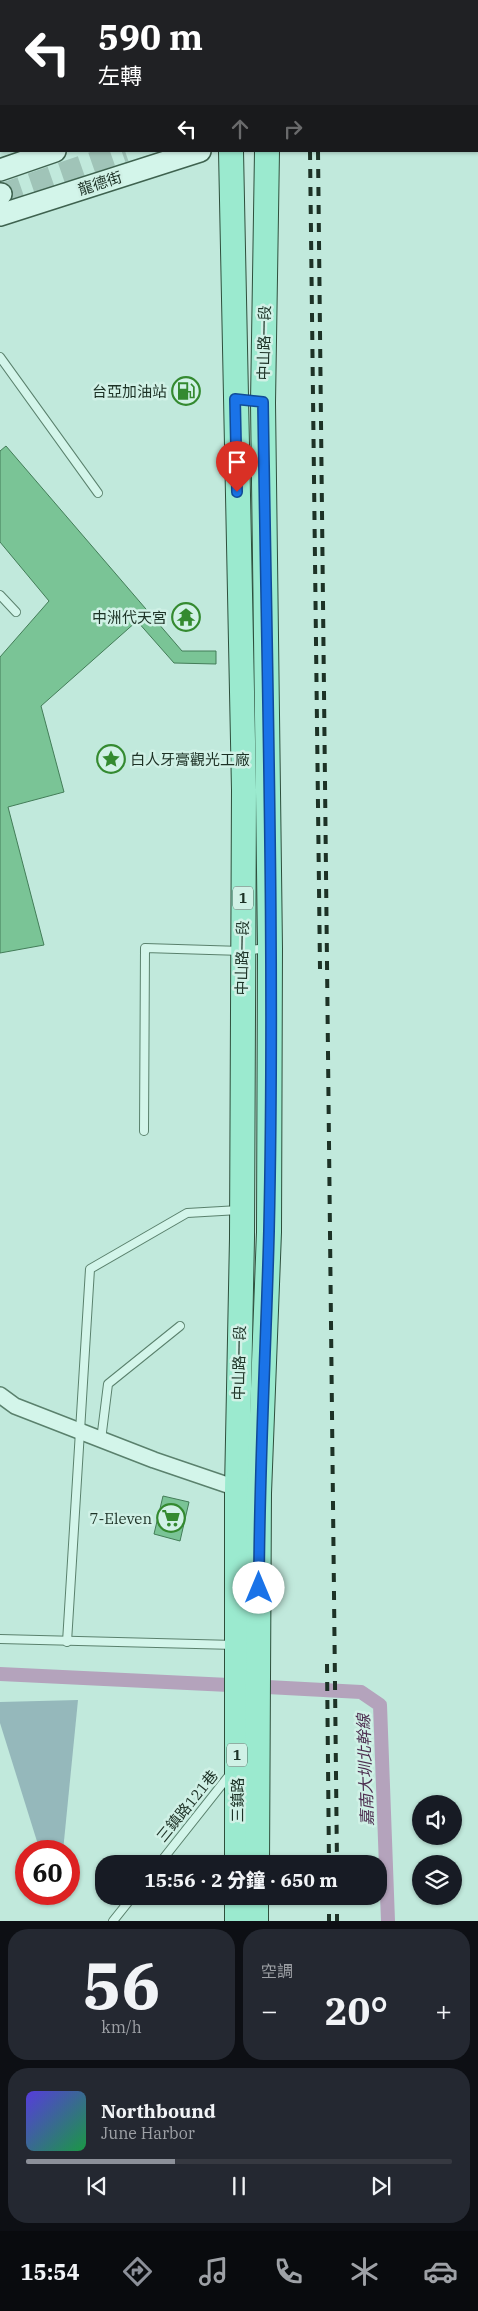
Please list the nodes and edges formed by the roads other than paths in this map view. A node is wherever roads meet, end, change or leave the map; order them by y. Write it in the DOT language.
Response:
graph roads {
  1 [pos="52,152"];
  2 [pos="196,152"];
  3 [pos="231,152"];
  4 [pos="266,152"];
  5 [pos="1,168"];
  6 [pos="0,201"];
  7 [pos="0,357"];
  8 [pos="235,399"];
  9 [pos="263,402"];
  10 [pos="98,493"];
  11 [pos="0,595"];
  12 [pos="16,612"];
  13 [pos="270,948"];
  14 [pos="242,951"];
  15 [pos="144,1130"];
  16 [pos="242,1210"];
  17 [pos="180,1326"];
  18 [pos="0,1396"];
  19 [pos="79,1431"];
  20 [pos="101,1440"];
  21 [pos="248,1492"];
  22 [pos="0,1639"];
  23 [pos="67,1642"];
  24 [pos="248,1645"];
  25 [pos="237,1766"];
  26 [pos="166,1855"];
  27 [pos="237,1855"];
  28 [pos="257,1855"];
  29 [pos="126,1905"];
  30 [pos="237,1905"];
  31 [pos="256,1905"];
  32 [pos="113,1921"];
  33 [pos="237,1921"];
  34 [pos="256,1921"];
  1 -- 5 [label="main road"];
  2 -- 6 [label="main road, 龍德街"];
  3 -- 8 [label="main road, 中山路一段 / 1"];
  4 -- 9 [label="main road, 中山路一段 / 1"];
  7 -- 10 [label="lane"];
  8 -- 9 [label="main road"];
  8 -- 14 [label="main road, 中山路一段 / 1"];
  9 -- 13 [label="main road, 中山路一段 / 1"];
  11 -- 12 [label="lane"];
  13 -- 14 [label="lane"];
  13 -- 21 [label="main road, 中山路一段 / 1"];
  14 -- 15 [label="lane"];
  14 -- 16 [label="main road, 中山路一段 / 1"];
  16 -- 19 [label="lane"];
  16 -- 21 [label="main road, 中山路一段 / 1"];
  17 -- 20 [label="lane"];
  18 -- 19 [label="street"];
  19 -- 20 [label="street"];
  19 -- 23 [label="lane"];
  20 -- 21 [label="street"];
  21 -- 24 [label="main road, 中山路一段 / 1"];
  22 -- 23 [label="lane"];
  23 -- 24 [label="lane"];
  24 -- 25 [label="main road, 三鎮路 / 1"];
  24 -- 28 [label="main road, 三鎮路 / 1"];
  25 -- 26 [label="lane, 三鎮路121巷"];
  25 -- 27 [label="main road, 三鎮路 / 1"];
  29 -- 32 [label="lane"];
  30 -- 33 [label="main road"];
  31 -- 34 [label="main road"];
}
